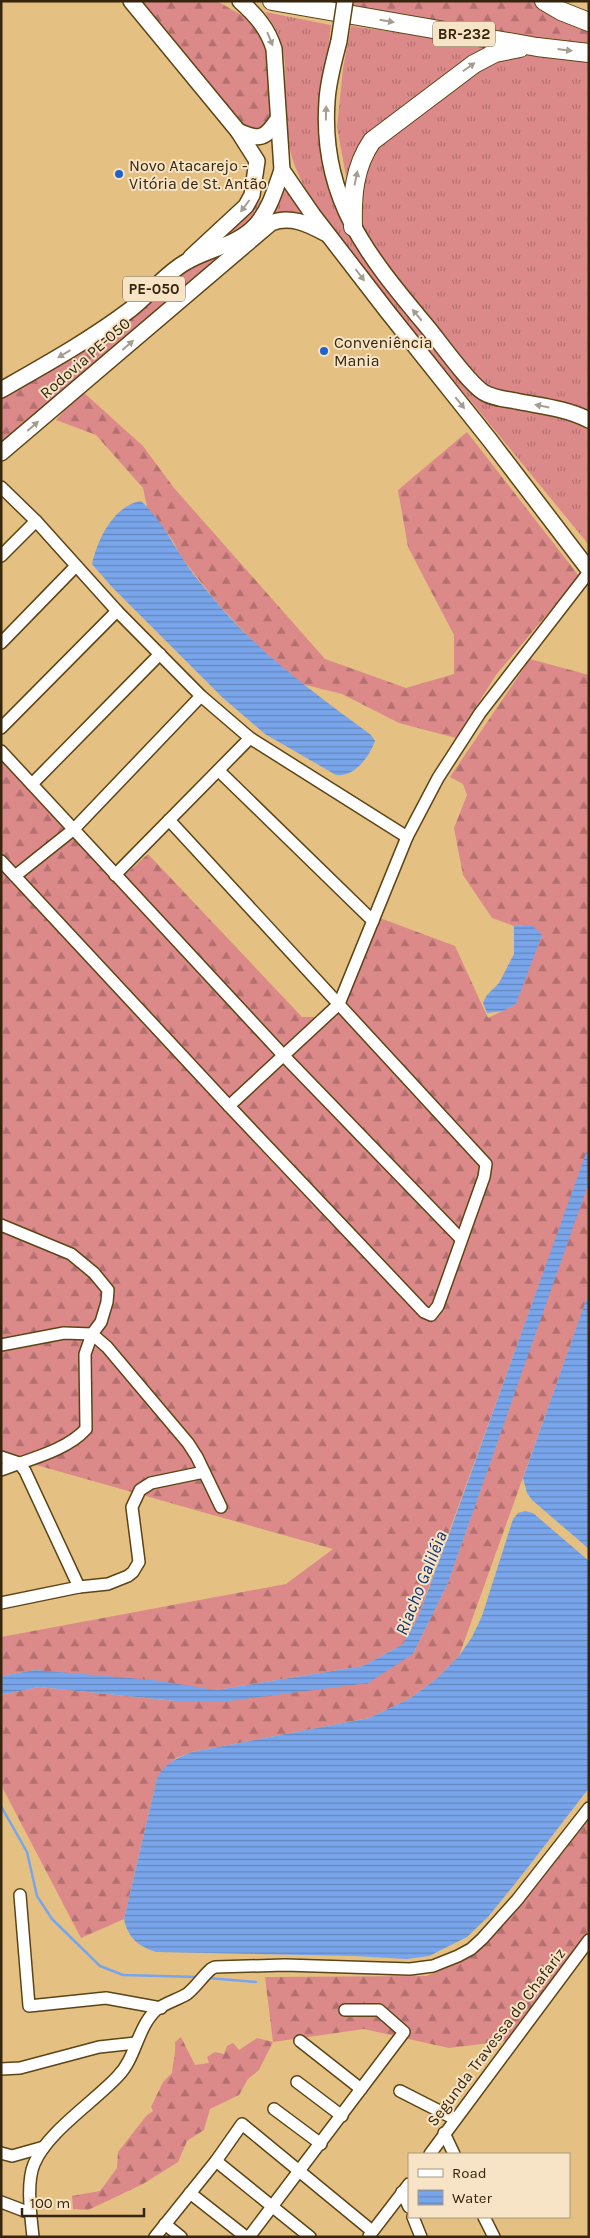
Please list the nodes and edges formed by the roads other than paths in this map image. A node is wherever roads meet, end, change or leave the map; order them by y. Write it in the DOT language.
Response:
graph roads {
  1 [pos="131,1"];
  2 [pos="240,1"];
  3 [pos="272,1"];
  4 [pos="346,1"];
  5 [pos="544,1"];
  6 [pos="589,22"];
  7 [pos="537,47"];
  8 [pos="589,53"];
  9 [pos="278,120"];
  10 [pos="238,131"];
  11 [pos="282,170"];
  12 [pos="353,227"];
  13 [pos="330,237"];
  14 [pos="185,262"];
  15 [pos="1,390"];
  16 [pos="589,420"];
  17 [pos="1,453"];
  18 [pos="1,487"];
  19 [pos="36,521"];
  20 [pos="560,531"];
  21 [pos="589,552"];
  22 [pos="1,556"];
  23 [pos="76,566"];
  24 [pos="589,571"];
  25 [pos="117,611"];
  26 [pos="1,644"];
  27 [pos="160,654"];
  28 [pos="201,696"];
  29 [pos="1,728"];
  30 [pos="250,738"];
  31 [pos="1,751"];
  32 [pos="218,772"];
  33 [pos="32,784"];
  34 [pos="169,820"];
  35 [pos="74,828"];
  36 [pos="407,837"];
  37 [pos="1,861"];
  38 [pos="115,875"];
  39 [pos="15,876"];
  40 [pos="373,921"];
  41 [pos="339,1004"];
  42 [pos="283,1055"];
  43 [pos="229,1106"];
  44 [pos="1,1225"];
  45 [pos="461,1239"];
  46 [pos="92,1334"];
  47 [pos="1,1345"];
  48 [pos="1,1457"];
  49 [pos="19,1463"];
  50 [pos="1,1470"];
  51 [pos="204,1472"];
  52 [pos="221,1507"];
  53 [pos="79,1587"];
  54 [pos="1,1603"];
  55 [pos="589,1808"];
  56 [pos="20,1895"];
  57 [pos="589,1940"];
  58 [pos="161,2008"];
  59 [pos="345,2010"];
  60 [pos="300,2041"];
  61 [pos="136,2043"];
  62 [pos="1,2068"];
  63 [pos="297,2082"];
  64 [pos="362,2089"];
  65 [pos="400,2092"];
  66 [pos="274,2109"];
  67 [pos="342,2116"];
  68 [pos="455,2119"];
  69 [pos="444,2134"];
  70 [pos="321,2144"];
  71 [pos="44,2147"];
  72 [pos="1,2153"];
  73 [pos="431,2153"];
  74 [pos="454,2153"];
  75 [pos="216,2161"];
  76 [pos="300,2171"];
  77 [pos="406,2188"];
  78 [pos="190,2193"];
  79 [pos="408,2201"];
  80 [pos="1,2202"];
  81 [pos="272,2207"];
  82 [pos="30,2213"];
  83 [pos="413,2218"];
  84 [pos="484,2218"];
  85 [pos="165,2224"];
  86 [pos="370,2234"];
  87 [pos="33,2237"];
  88 [pos="155,2237"];
  89 [pos="181,2237"];
  90 [pos="248,2237"];
  91 [pos="310,2237"];
  92 [pos="422,2237"];
  93 [pos="494,2237"];
  1 -- 10 [label="main road"];
  2 -- 9 [label="main road, PE-050, one-way"];
  3 -- 7 [label="highway, BR-232, one-way"];
  12 -- 4 [label="main road, one-way, bridge"];
  5 -- 6 [label="highway"];
  7 -- 8 [label="highway, BR-232, one-way"];
  12 -- 7 [label="highway, one-way"];
  9 -- 10 [label="main road"];
  9 -- 11 [label="main road, PE-050"];
  10 -- 14 [label="main road, one-way"];
  11 -- 13 [label="main road, PE-050"];
  11 -- 14 [label="main road, Rodovia PE-050 / PE-050"];
  16 -- 12 [label="main road, one-way"];
  17 -- 13 [label="main road, Rodovia PE-050 / PE-050, one-way"];
  13 -- 20 [label="main road, PE-050, one-way"];
  14 -- 15 [label="main road, Rodovia PE-050 / PE-050, one-way"];
  18 -- 19 [label="street"];
  19 -- 22 [label="street"];
  19 -- 23 [label="street"];
  20 -- 21 [label="main road"];
  20 -- 24 [label="main road"];
  23 -- 25 [label="street"];
  23 -- 26 [label="street"];
  24 -- 36 [label="street"];
  25 -- 27 [label="street"];
  25 -- 29 [label="street"];
  27 -- 28 [label="street"];
  27 -- 33 [label="street"];
  28 -- 30 [label="street"];
  28 -- 35 [label="street"];
  30 -- 32 [label="street"];
  30 -- 36 [label="street"];
  31 -- 33 [label="street"];
  32 -- 34 [label="street"];
  32 -- 40 [label="street"];
  33 -- 35 [label="street"];
  34 -- 38 [label="street"];
  34 -- 41 [label="street"];
  35 -- 38 [label="street"];
  35 -- 39 [label="street"];
  36 -- 40 [label="street"];
  37 -- 39 [label="street"];
  38 -- 42 [label="street"];
  39 -- 43 [label="street"];
  40 -- 41 [label="street"];
  41 -- 42 [label="street"];
  41 -- 45 [label="street"];
  42 -- 43 [label="street"];
  42 -- 45 [label="street"];
  43 -- 45 [label="street"];
  44 -- 46 [label="street"];
  46 -- 47 [label="street"];
  46 -- 49 [label="street"];
  46 -- 51 [label="street"];
  48 -- 49 [label="street"];
  49 -- 50 [label="street"];
  49 -- 53 [label="street"];
  51 -- 52 [label="street"];
  51 -- 53 [label="street"];
  53 -- 54 [label="street"];
  55 -- 58 [label="street"];
  56 -- 58 [label="street"];
  57 -- 68 [label="street, Segunda Travessa do Chafariz"];
  58 -- 61 [label="street"];
  59 -- 64 [label="street"];
  60 -- 64 [label="street"];
  61 -- 62 [label="street"];
  61 -- 71 [label="street"];
  63 -- 67 [label="street"];
  64 -- 67 [label="street"];
  65 -- 68 [label="street"];
  66 -- 70 [label="street"];
  67 -- 70 [label="street"];
  68 -- 69 [label="street, Segunda Travessa do Chafariz"];
  69 -- 73 [label="street, Segunda Travessa do Chafariz"];
  69 -- 74 [label="street"];
  70 -- 76 [label="street"];
  71 -- 72 [label="street"];
  71 -- 82 [label="street"];
  75 -- 76 [label="street"];
  75 -- 78 [label="street"];
  75 -- 81 [label="street"];
  76 -- 81 [label="street"];
  76 -- 86 [label="street"];
  77 -- 79 [label="street"];
  77 -- 86 [label="street"];
  78 -- 85 [label="street"];
  78 -- 90 [label="street"];
  80 -- 82 [label="street"];
  81 -- 90 [label="street"];
  81 -- 91 [label="street"];
  82 -- 87 [label="street"];
  83 -- 92 [label="street"];
  84 -- 93 [label="street"];
  85 -- 88 [label="street"];
  85 -- 89 [label="street"];
}
